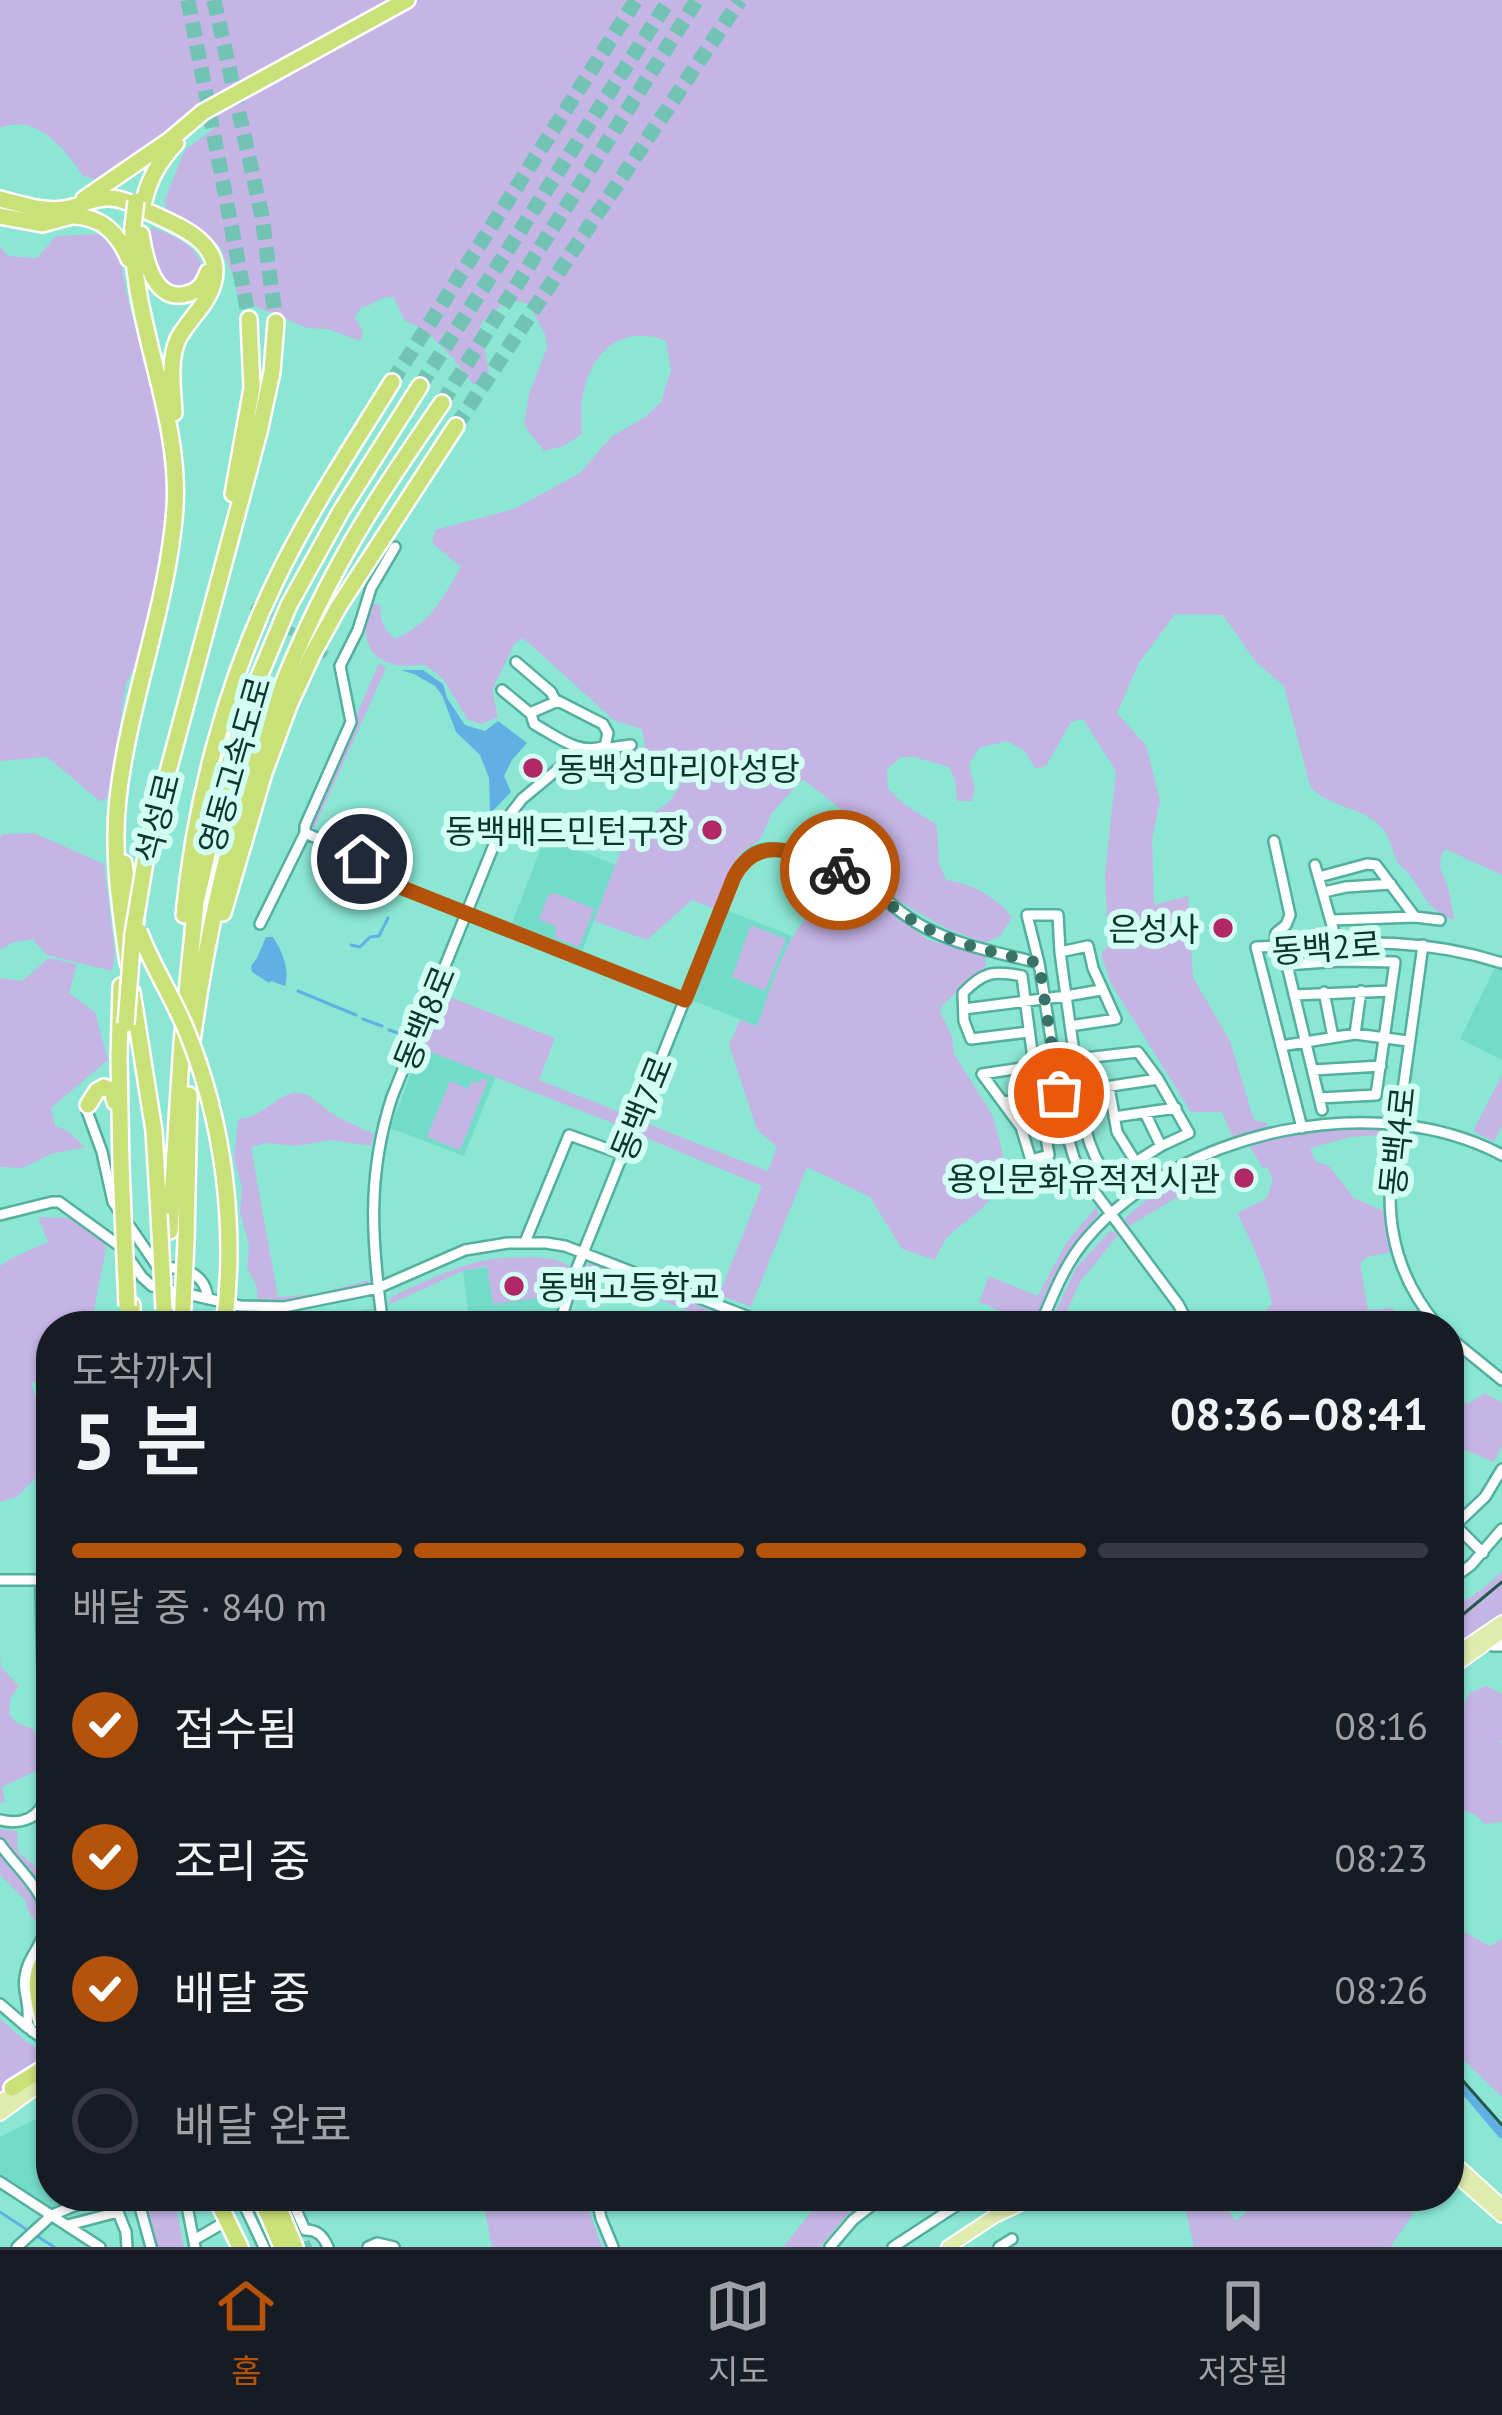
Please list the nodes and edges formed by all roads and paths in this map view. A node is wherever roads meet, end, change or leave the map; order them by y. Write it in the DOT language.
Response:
graph roads {
  1 [pos="411,0"];
  2 [pos="184,128"];
  3 [pos="0,199"];
  4 [pos="140,204"];
  5 [pos="51,209"];
  6 [pos="0,216"];
  7 [pos="74,216"];
  8 [pos="137,228"];
  9 [pos="142,304"];
  10 [pos="249,319"];
  11 [pos="276,322"];
  12 [pos="392,382"];
  13 [pos="420,386"];
  14 [pos="442,403"];
  15 [pos="456,426"];
  16 [pos="175,427"];
  17 [pos="395,547"];
  18 [pos="328,657"];
  19 [pos="516,662"];
  20 [pos="340,666"];
  21 [pos="502,690"];
  22 [pos="555,700"];
  23 [pos="530,713"];
  24 [pos="631,745"];
  25 [pos="581,750"];
  26 [pos="596,750"];
  27 [pos="305,833"];
  28 [pos="1274,841"];
  29 [pos="143,850"];
  30 [pos="1315,865"];
  31 [pos="1319,877"];
  32 [pos="1391,884"];
  33 [pos="1324,892"];
  34 [pos="466,913"];
  35 [pos="1415,917"];
  36 [pos="1332,920"];
  37 [pos="1440,920"];
  38 [pos="260,924"];
  39 [pos="1339,942"];
  40 [pos="1423,945"];
  41 [pos="1276,946"];
  42 [pos="1060,952"];
  43 [pos="1340,961"];
  44 [pos="1039,963"];
  45 [pos="1502,963"];
  46 [pos="1101,990"];
  47 [pos="1391,991"];
  48 [pos="1324,992"];
  49 [pos="1361,992"];
  50 [pos="1294,995"];
  51 [pos="1066,996"];
  52 [pos="1044,999"];
  53 [pos="685,1000"];
  54 [pos="1026,1002"];
  55 [pos="964,1010"];
  56 [pos="1070,1026"];
  57 [pos="1029,1032"];
  58 [pos="1355,1034"];
  59 [pos="1333,1037"];
  60 [pos="1385,1037"];
  61 [pos="1305,1041"];
  62 [pos="1408,1041"];
  63 [pos="1281,1046"];
  64 [pos="1075,1059"];
  65 [pos="1034,1066"];
  66 [pos="1381,1066"];
  67 [pos="1313,1070"];
  68 [pos="1158,1079"];
  69 [pos="123,1080"];
  70 [pos="1109,1087"];
  71 [pos="1079,1091"];
  72 [pos="1059,1093"];
  73 [pos="1039,1096"];
  74 [pos="1004,1102"];
  75 [pos="88,1106"];
  76 [pos="1176,1108"];
  77 [pos="1145,1113"];
  78 [pos="1114,1117"];
  79 [pos="1399,1125"];
  80 [pos="1302,1128"];
  81 [pos="121,1140"];
  82 [pos="1161,1146"];
  83 [pos="622,1154"];
  84 [pos="1502,1155"];
  85 [pos="1135,1161"];
  86 [pos="124,1169"];
  87 [pos="180,1186"];
  88 [pos="1112,1213"];
  89 [pos="0,1216"];
  90 [pos="525,1242"];
  91 [pos="583,1252"];
  92 [pos="378,1288"];
  93 [pos="208,1299"];
  94 [pos="129,1311"];
  95 [pos="163,1311"];
  96 [pos="163,1311"];
  97 [pos="183,1311"];
  98 [pos="226,1311"];
  99 [pos="380,1311"];
  100 [pos="563,1311"];
  101 [pos="734,1311"];
  102 [pos="1047,1311"];
  103 [pos="1182,1311"];
  104 [pos="1427,1311"];
  105 [pos="1464,1349"];
  106 [pos="1502,1380"];
  107 [pos="1501,1474"];
  108 [pos="1464,1517"];
  109 [pos="1502,1528"];
  110 [pos="1464,1538"];
  111 [pos="1483,1553"];
  112 [pos="1464,1569"];
  113 [pos="0,1580"];
  114 [pos="36,1580"];
  115 [pos="1502,1622"];
  116 [pos="1500,1641"];
  117 [pos="1464,1648"];
  118 [pos="1464,1664"];
  119 [pos="36,1813"];
  120 [pos="0,1820"];
  121 [pos="0,1844"];
  122 [pos="36,1890"];
  123 [pos="36,1947"];
  124 [pos="26,2000"];
  125 [pos="0,2004"];
  126 [pos="12,2015"];
  127 [pos="36,2022"];
  128 [pos="36,2024"];
  129 [pos="36,2074"];
  130 [pos="36,2076"];
  131 [pos="36,2076"];
  132 [pos="2,2101"];
  133 [pos="1464,2177"];
  134 [pos="1464,2181"];
  135 [pos="0,2182"];
  136 [pos="1473,2188"];
  137 [pos="1502,2206"];
  138 [pos="36,2208"];
  139 [pos="39,2211"];
  140 [pos="65,2211"];
  141 [pos="140,2211"];
  142 [pos="188,2211"];
  143 [pos="227,2211"];
  144 [pos="243,2211"];
  145 [pos="267,2211"];
  146 [pos="283,2211"];
  147 [pos="297,2211"];
  148 [pos="599,2211"];
  149 [pos="863,2211"];
  150 [pos="948,2211"];
  151 [pos="1007,2211"];
  152 [pos="1502,2216"];
  153 [pos="49,2218"];
  154 [pos="68,2225"];
  155 [pos="218,2226"];
  156 [pos="305,2230"];
  157 [pos="840,2234"];
  158 [pos="1012,2239"];
  159 [pos="194,2244"];
  160 [pos="303,2245"];
  161 [pos="17,2247"];
  162 [pos="100,2247"];
  163 [pos="127,2247"];
  164 [pos="151,2247"];
  165 [pos="242,2247"];
  166 [pos="264,2247"];
  167 [pos="283,2247"];
  168 [pos="328,2247"];
  169 [pos="368,2247"];
  170 [pos="394,2247"];
  171 [pos="613,2247"];
  172 [pos="830,2247"];
  173 [pos="853,2247"];
  174 [pos="893,2247"];
  175 [pos="947,2247"];
  176 [pos="999,2247"];
  1 -- 2 [label="highway"];
  1 -- 4 [label="highway"];
  2 -- 4 [label="highway"];
  2 -- 5 [label="highway"];
  3 -- 5 [label="highway"];
  4 -- 8 [label="highway, bridge"];
  5 -- 16 [label="highway"];
  6 -- 7 [label="highway"];
  7 -- 8 [label="highway"];
  7 -- 9 [label="highway"];
  8 -- 9 [label="highway"];
  8 -- 16 [label="highway"];
  9 -- 95 [label="highway, bridge"];
  10 -- 29 [label="highway"];
  11 -- 29 [label="highway, 석성로"];
  12 -- 87 [label="highway, 영동고속도로"];
  13 -- 87 [label="highway, 영동고속도로"];
  14 -- 87 [label="highway, 영동고속도로"];
  15 -- 87 [label="highway, 영동고속도로"];
  16 -- 98 [label="highway, bridge"];
  17 -- 20 [label="street"];
  18 -- 20 [label="street"];
  19 -- 22 [label="street"];
  20 -- 27 [label="street"];
  21 -- 23 [label="street"];
  22 -- 23 [label="street"];
  22 -- 26 [label="street"];
  23 -- 25 [label="street"];
  24 -- 26 [label="street"];
  25 -- 26 [label="street"];
  25 -- 34 [label="street, 동백8로"];
  27 -- 34 [label="street"];
  27 -- 38 [label="street"];
  28 -- 41 [label="street"];
  29 -- 69 [label="highway, 석성로, bridge"];
  30 -- 31 [label="street"];
  31 -- 32 [label="street"];
  31 -- 33 [label="street"];
  32 -- 33 [label="street"];
  32 -- 35 [label="street"];
  33 -- 36 [label="street"];
  34 -- 53 [label="street"];
  34 -- 92 [label="street, 동백8로"];
  35 -- 36 [label="street"];
  35 -- 37 [label="street"];
  36 -- 39 [label="street"];
  39 -- 40 [label="street, 동백2로"];
  39 -- 41 [label="street, 동백2로"];
  39 -- 43 [label="street"];
  40 -- 45 [label="street, 동백2로"];
  40 -- 62 [label="street, 동백4로"];
  41 -- 63 [label="street, 동백2로"];
  42 -- 44 [label="street"];
  42 -- 46 [label="street"];
  42 -- 51 [label="street"];
  43 -- 47 [label="street"];
  43 -- 50 [label="street"];
  44 -- 52 [label="street"];
  44 -- 53 [label="street, 동백7로"];
  46 -- 51 [label="street"];
  46 -- 56 [label="street"];
  47 -- 49 [label="street"];
  47 -- 60 [label="street"];
  48 -- 49 [label="street"];
  48 -- 50 [label="street"];
  48 -- 59 [label="street"];
  49 -- 58 [label="street"];
  50 -- 61 [label="street"];
  51 -- 52 [label="street"];
  51 -- 56 [label="street"];
  52 -- 54 [label="street"];
  52 -- 72 [label="street"];
  53 -- 83 [label="street, 동백7로"];
  54 -- 55 [label="street"];
  54 -- 55 [label="street"];
  54 -- 57 [label="street"];
  55 -- 57 [label="street"];
  56 -- 64 [label="street"];
  57 -- 65 [label="street"];
  58 -- 59 [label="street"];
  58 -- 60 [label="street"];
  59 -- 61 [label="street"];
  60 -- 62 [label="street"];
  60 -- 66 [label="street"];
  61 -- 63 [label="street"];
  61 -- 67 [label="street"];
  62 -- 79 [label="street, 동백4로"];
  63 -- 80 [label="street, 동백2로"];
  64 -- 68 [label="street"];
  64 -- 71 [label="street"];
  65 -- 73 [label="street"];
  65 -- 74 [label="street"];
  66 -- 67 [label="street"];
  66 -- 67 [label="street"];
  68 -- 70 [label="street"];
  68 -- 76 [label="street"];
  69 -- 75 [label="street"];
  69 -- 81 [label="highway"];
  69 -- 86 [label="highway, 석성로"];
  70 -- 71 [label="street"];
  70 -- 78 [label="street"];
  71 -- 72 [label="street"];
  71 -- 85 [label="street"];
  72 -- 73 [label="street"];
  72 -- 88 [label="street"];
  73 -- 74 [label="street"];
  73 -- 74 [label="street"];
  75 -- 81 [label="highway"];
  75 -- 93 [label="street"];
  76 -- 77 [label="street"];
  76 -- 82 [label="street"];
  77 -- 78 [label="street"];
  77 -- 82 [label="street"];
  78 -- 85 [label="street"];
  79 -- 80 [label="street"];
  79 -- 84 [label="street"];
  79 -- 104 [label="street, 동백4로"];
  80 -- 88 [label="street"];
  81 -- 86 [label="highway"];
  82 -- 85 [label="street"];
  83 -- 90 [label="street"];
  83 -- 91 [label="street, 동백7로"];
  86 -- 94 [label="highway, 석성로, bridge"];
  87 -- 96 [label="highway, 영동고속도로, bridge"];
  87 -- 97 [label="highway, 영동고속도로, bridge"];
  88 -- 102 [label="street"];
  88 -- 103 [label="street"];
  89 -- 93 [label="street"];
  90 -- 91 [label="street"];
  90 -- 92 [label="street"];
  91 -- 100 [label="street, 동백7로"];
  91 -- 101 [label="street"];
  92 -- 93 [label="street"];
  92 -- 99 [label="street, 동백8로"];
  105 -- 106 [label="street"];
  107 -- 108 [label="street"];
  109 -- 111 [label="street"];
  110 -- 111 [label="street"];
  111 -- 112 [label="street"];
  113 -- 114 [label="street"];
  115 -- 117 [label="main road"];
  116 -- 118 [label="main road"];
  119 -- 120 [label="street"];
  121 -- 122 [label="street"];
  123 -- 124 [label="street"];
  124 -- 126 [label="street"];
  124 -- 128 [label="street"];
  125 -- 126 [label="street"];
  126 -- 127 [label="street"];
  129 -- 132 [label="highway"];
  130 -- 132 [label="main road"];
  131 -- 132 [label="main road"];
  133 -- 136 [label="main road"];
  134 -- 136 [label="main road"];
  135 -- 138 [label="street"];
  136 -- 137 [label="main road"];
  136 -- 152 [label="main road"];
  139 -- 153 [label="street"];
  140 -- 153 [label="street"];
  141 -- 164 [label="street"];
  142 -- 159 [label="street"];
  143 -- 165 [label="highway"];
  144 -- 166 [label="street"];
  145 -- 167 [label="highway"];
  146 -- 160 [label="highway"];
  147 -- 156 [label="street"];
  148 -- 171 [label="street"];
  149 -- 157 [label="street"];
  150 -- 174 [label="street"];
  151 -- 175 [label="main road"];
  153 -- 154 [label="street"];
  153 -- 161 [label="street"];
  154 -- 162 [label="street"];
  154 -- 163 [label="street"];
  155 -- 159 [label="street"];
  156 -- 160 [label="street"];
  156 -- 168 [label="street"];
  157 -- 172 [label="street"];
  157 -- 173 [label="street"];
  158 -- 176 [label="street"];
  169 -- 170 [label="street"];
}
